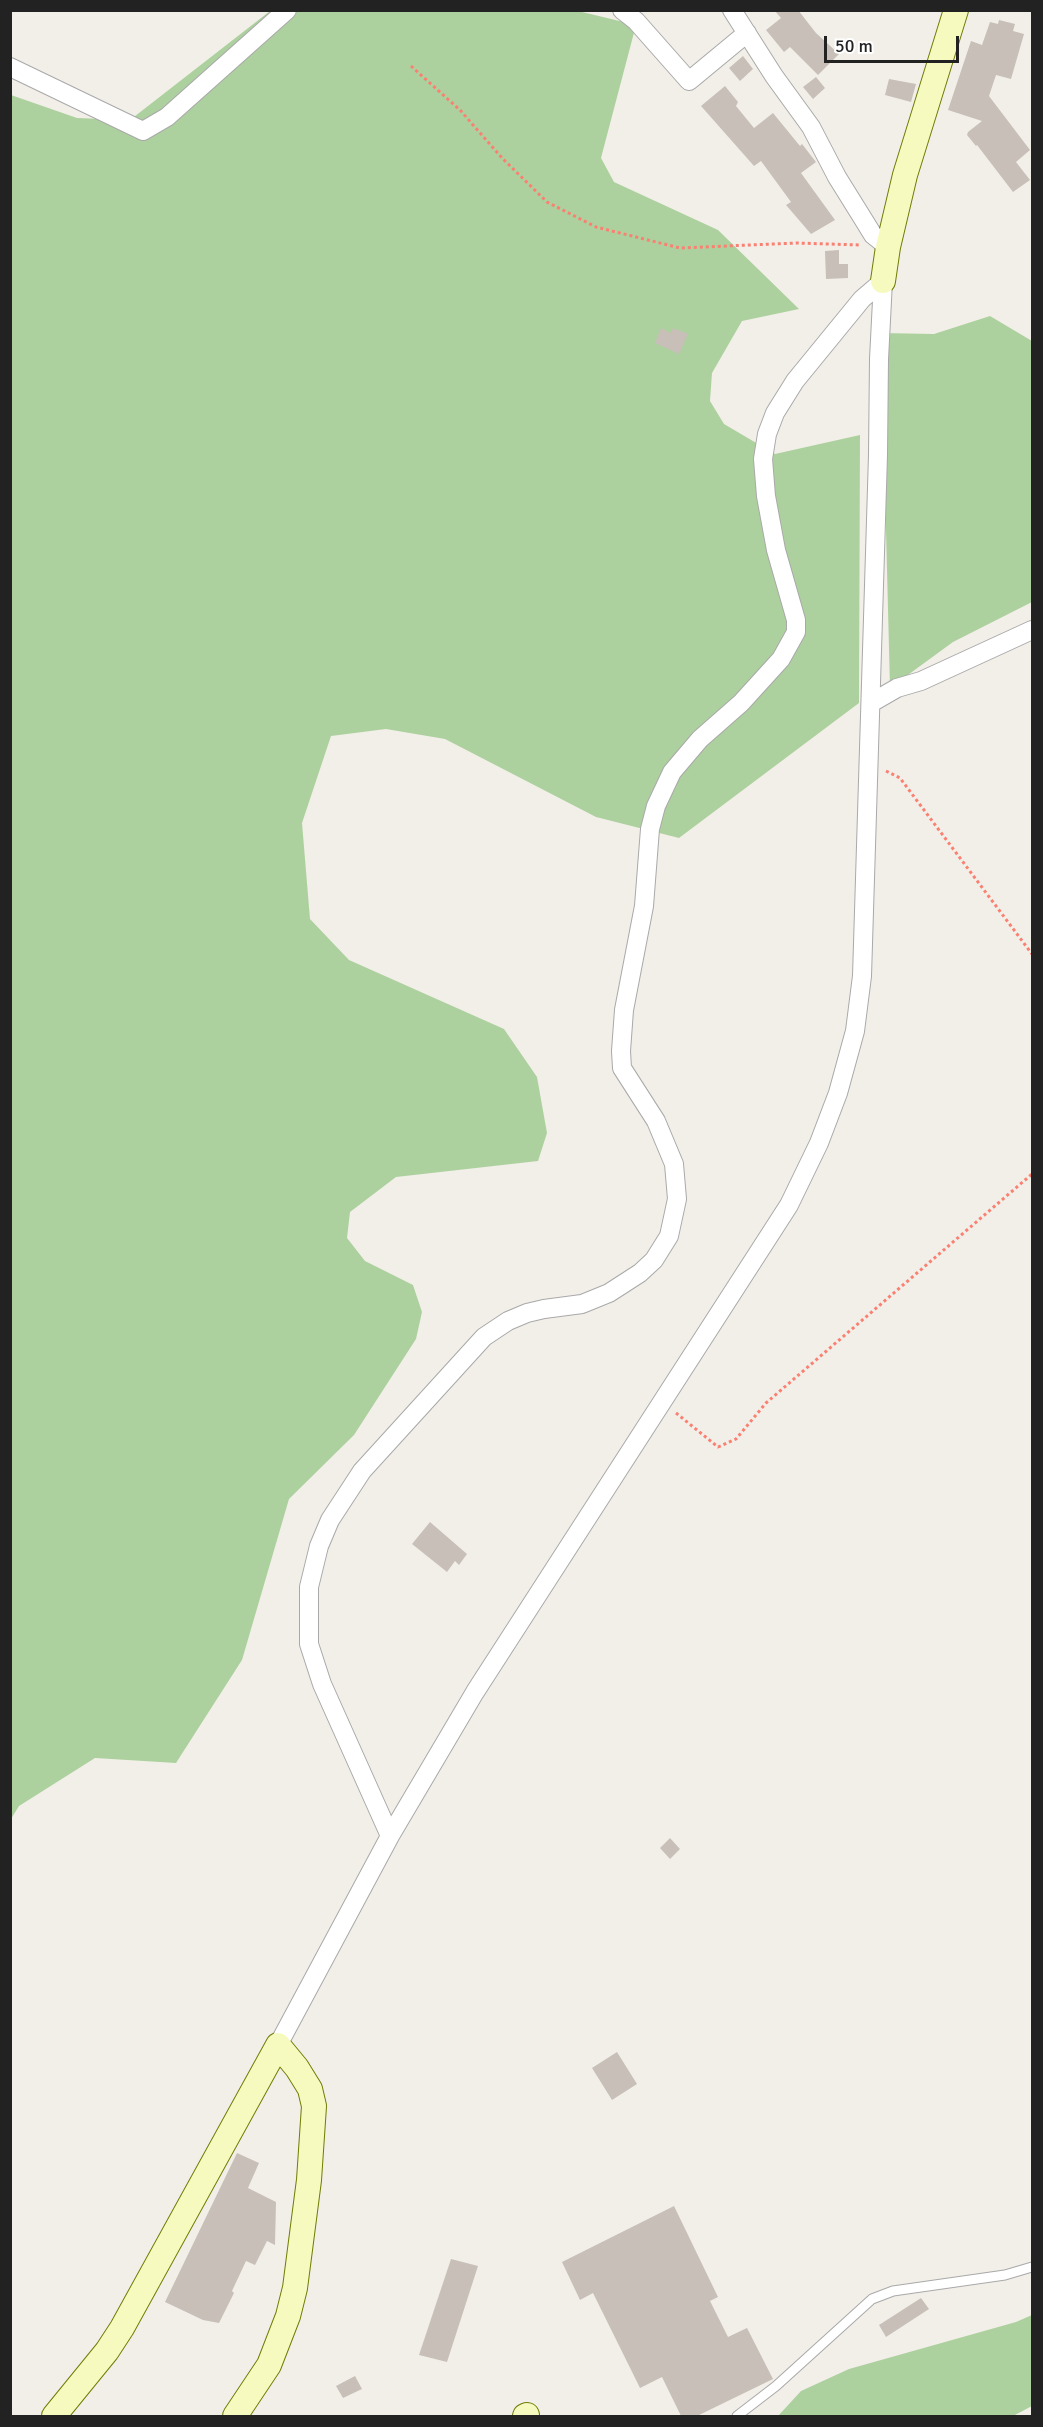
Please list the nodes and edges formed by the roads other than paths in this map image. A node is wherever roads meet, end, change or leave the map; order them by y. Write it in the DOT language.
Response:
graph roads {
  1 [pos="287,10"];
  2 [pos="622,10"];
  3 [pos="732,10"];
  4 [pos="956,10"];
  5 [pos="747,33"];
  6 [pos="10,67"];
  7 [pos="888,247"];
  8 [pos="883,281"];
  9 [pos="1032,630"];
  10 [pos="871,703"];
  11 [pos="390,1836"];
  12 [pos="278,2045"];
  13 [pos="1032,2267"];
  14 [pos="54,2416"];
  15 [pos="235,2416"];
  16 [pos="737,2416"];
  1 -- 6 [label="street"];
  2 -- 5 [label="street"];
  3 -- 5 [label="street"];
  4 -- 7 [label="street"];
  5 -- 7 [label="street"];
  7 -- 8 [label="street"];
  8 -- 10 [label="street"];
  8 -- 11 [label="street"];
  9 -- 10 [label="street"];
  10 -- 11 [label="street"];
  11 -- 12 [label="street"];
  12 -- 14 [label="street"];
  12 -- 15 [label="street"];
  13 -- 16 [label="lane"];
}
